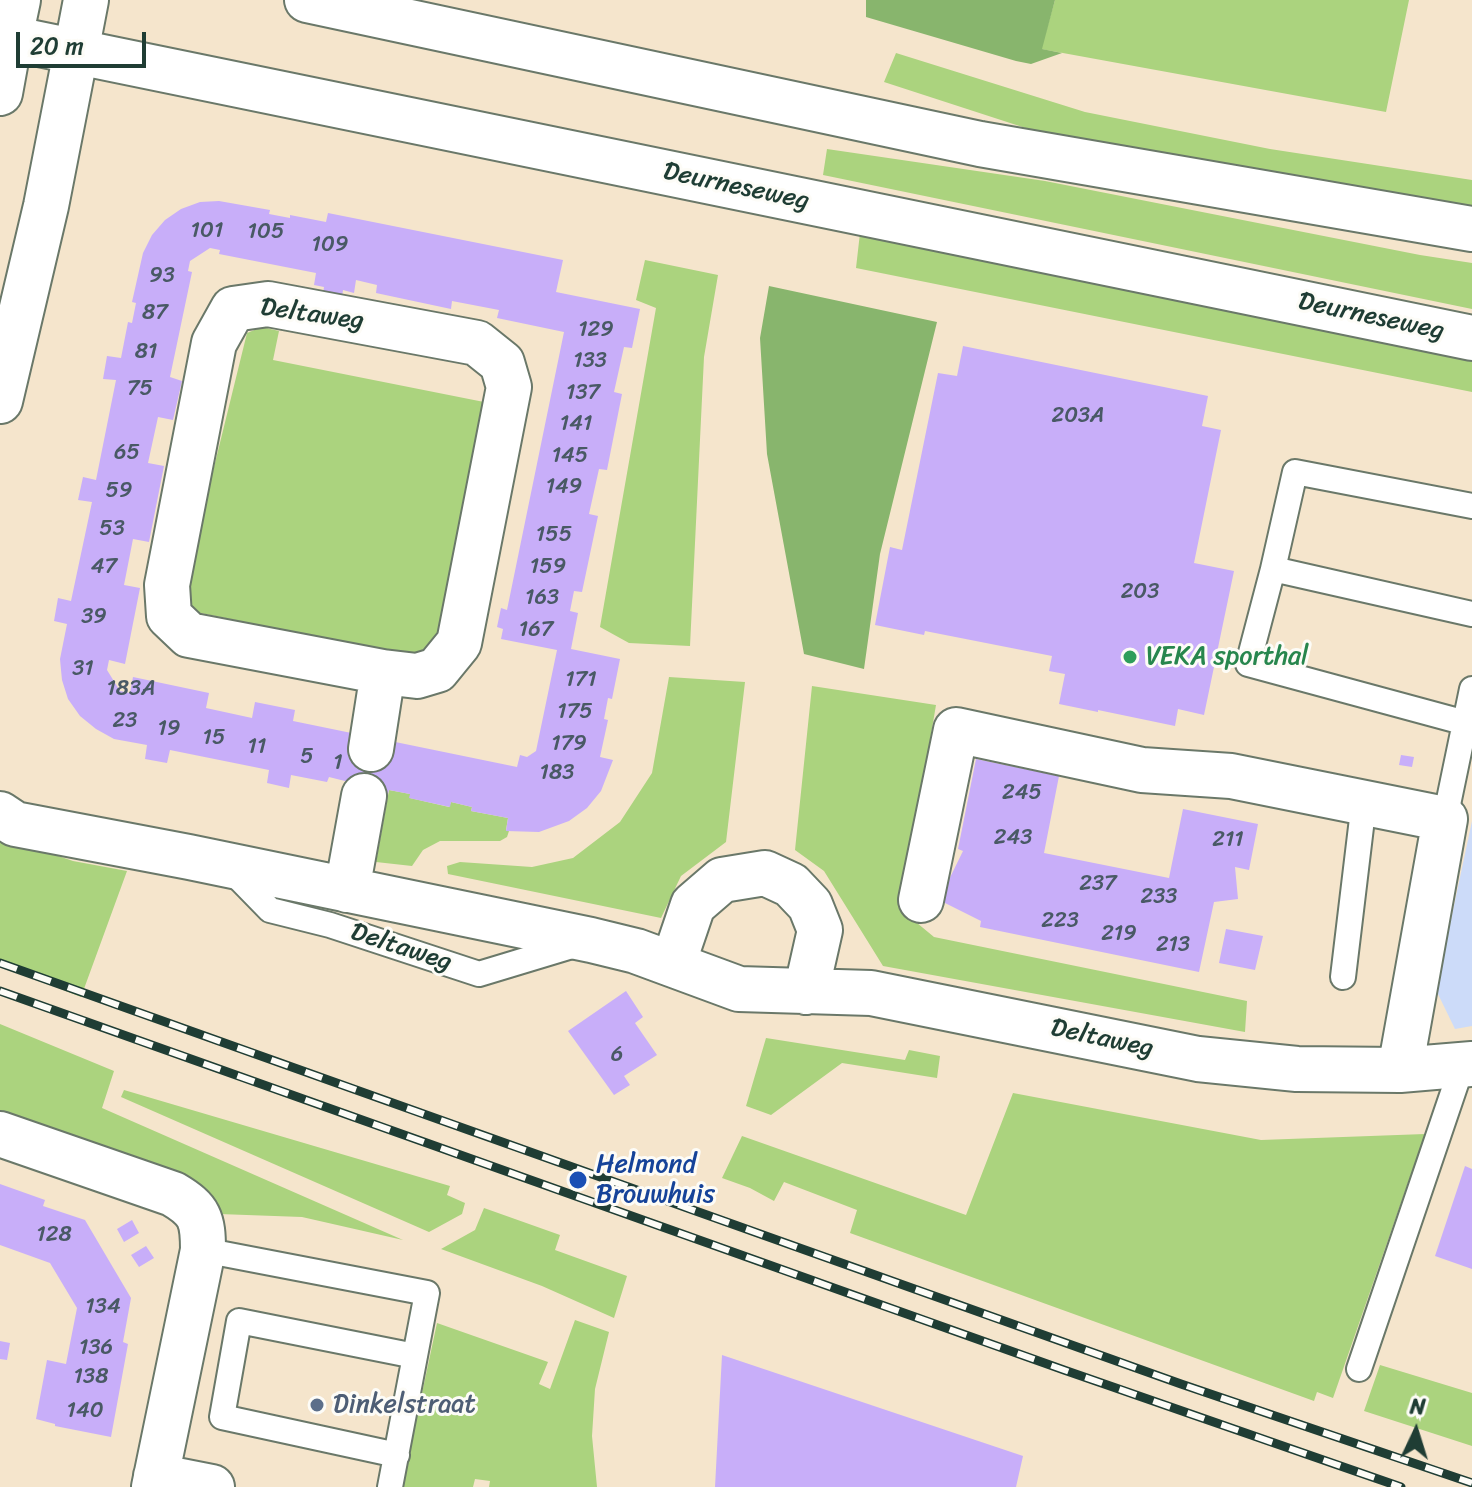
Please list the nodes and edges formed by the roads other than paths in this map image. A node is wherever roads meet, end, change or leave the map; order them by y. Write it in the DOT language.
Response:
graph roads {
  1 [pos="86,0"];
  2 [pos="307,0"];
  3 [pos="9,25"];
  4 [pos="76,52"];
  5 [pos="0,93"];
  6 [pos="1472,229"];
  7 [pos="1472,338"];
  8 [pos="0,401"];
  9 [pos="1472,506"];
  10 [pos="1273,569"];
  11 [pos="1472,614"];
  12 [pos="383,672"];
  13 [pos="1472,689"];
  14 [pos="1466,723"];
  15 [pos="371,749"];
  16 [pos="364,796"];
  17 [pos="1364,802"];
  18 [pos="0,814"];
  19 [pos="1445,819"];
  20 [pos="226,865"];
  21 [pos="347,890"];
  22 [pos="921,900"];
  23 [pos="591,940"];
  24 [pos="673,964"];
  25 [pos="1343,977"];
  26 [pos="806,992"];
  27 [pos="1467,1065"];
  28 [pos="1400,1070"];
  29 [pos="0,1134"];
  30 [pos="203,1250"];
  31 [pos="415,1356"];
  32 [pos="1359,1369"];
  33 [pos="397,1455"];
  34 [pos="155,1482"];
  35 [pos="212,1487"];
  36 [pos="390,1487"];
  1 -- 4 [label="street"];
  2 -- 6 [label="street"];
  3 -- 4 [label="street, Deurneseweg"];
  3 -- 5 [label="street"];
  4 -- 7 [label="street, Deurneseweg"];
  4 -- 8 [label="street"];
  9 -- 10 [label="lane"];
  10 -- 11 [label="lane"];
  10 -- 14 [label="lane"];
  12 -- 12 [label="street, Deltaweg"];
  12 -- 15 [label="street"];
  13 -- 14 [label="lane"];
  14 -- 19 [label="lane"];
  16 -- 21 [label="street, Deltaweg"];
  17 -- 19 [label="street"];
  17 -- 22 [label="street"];
  17 -- 25 [label="lane"];
  18 -- 20 [label="street, Deltaweg"];
  19 -- 28 [label="street"];
  20 -- 21 [label="street, Deltaweg"];
  20 -- 23 [label="lane, Deltaweg"];
  21 -- 23 [label="street, Deltaweg"];
  23 -- 24 [label="street, Deltaweg"];
  24 -- 26 [label="street, Deltaweg"];
  24 -- 26 [label="street"];
  26 -- 28 [label="street, Deltaweg"];
  27 -- 28 [label="street, Deltaweg"];
  27 -- 32 [label="lane"];
  29 -- 30 [label="street"];
  30 -- 31 [label="lane"];
  30 -- 34 [label="street"];
  31 -- 33 [label="lane"];
  31 -- 33 [label="lane"];
  33 -- 36 [label="lane"];
  34 -- 35 [label="street"];
}
